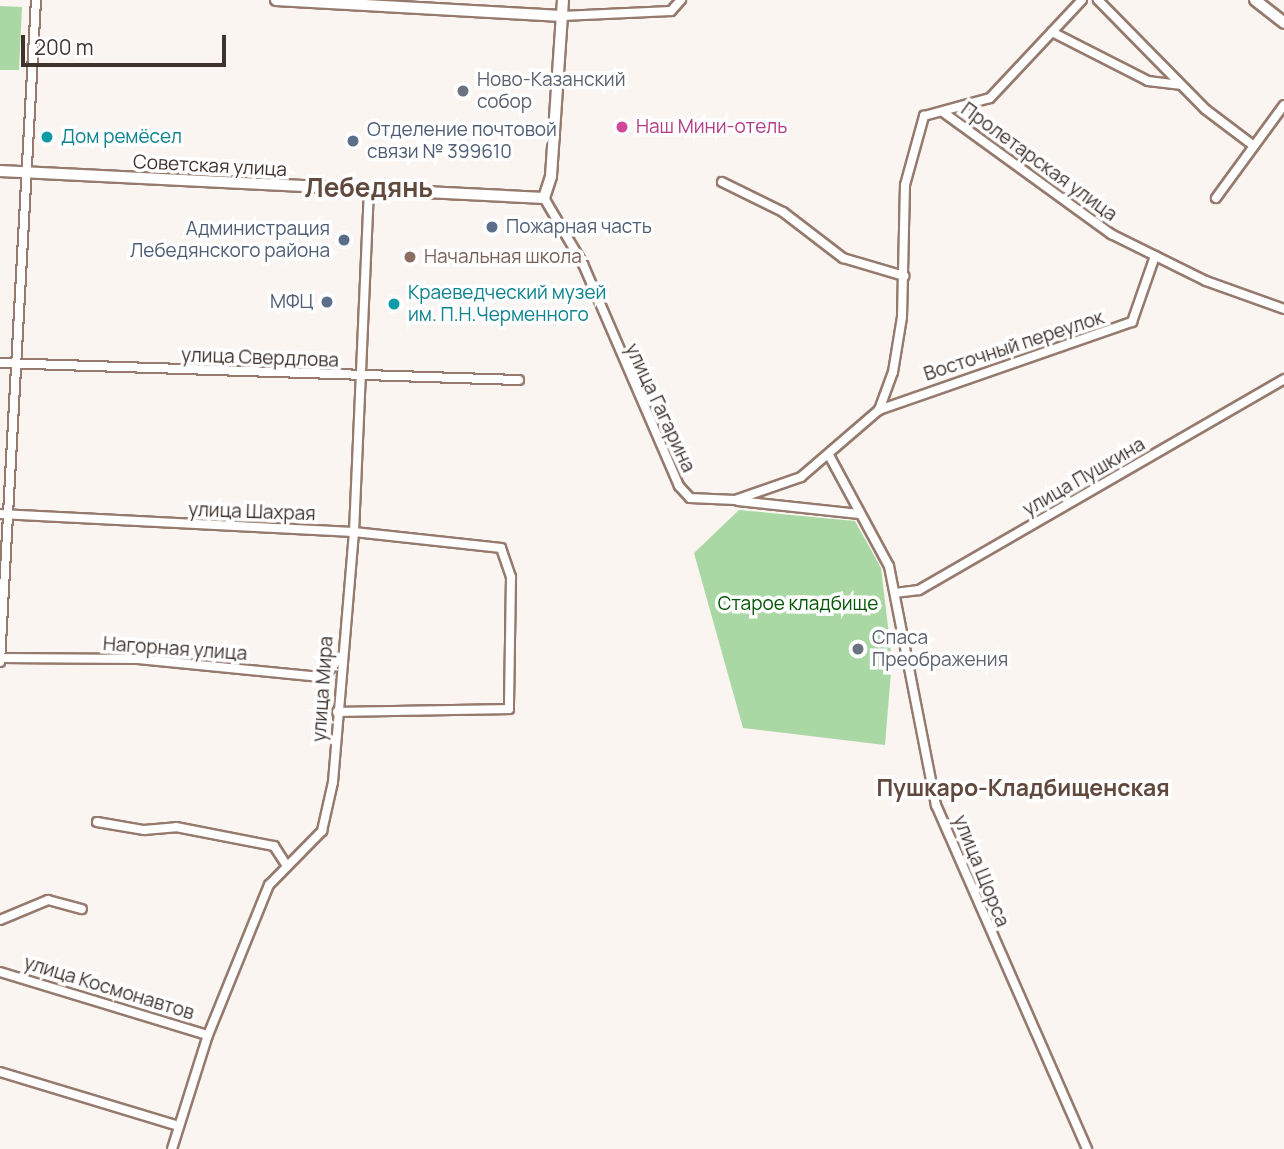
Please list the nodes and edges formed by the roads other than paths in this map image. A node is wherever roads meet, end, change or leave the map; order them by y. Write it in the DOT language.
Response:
graph roads {
  1 [pos="36,0"];
  2 [pos="276,0"];
  3 [pos="563,0"];
  4 [pos="681,0"];
  5 [pos="1082,0"];
  6 [pos="1098,0"];
  7 [pos="1255,0"];
  8 [pos="562,16"];
  9 [pos="1284,23"];
  10 [pos="1052,32"];
  11 [pos="1184,86"];
  12 [pos="1284,105"];
  13 [pos="943,112"];
  14 [pos="1254,146"];
  15 [pos="0,171"];
  16 [pos="24,173"];
  17 [pos="722,182"];
  18 [pos="369,192"];
  19 [pos="544,198"];
  20 [pos="1216,198"];
  21 [pos="1155,256"];
  22 [pos="904,276"];
  23 [pos="1284,309"];
  24 [pos="0,363"];
  25 [pos="15,363"];
  26 [pos="364,378"];
  27 [pos="1284,379"];
  28 [pos="519,380"];
  29 [pos="879,410"];
  30 [pos="830,457"];
  31 [pos="735,500"];
  32 [pos="4,514"];
  33 [pos="859,514"];
  34 [pos="354,532"];
  35 [pos="895,593"];
  36 [pos="340,658"];
  37 [pos="1,660"];
  38 [pos="337,712"];
  39 [pos="97,822"];
  40 [pos="287,866"];
  41 [pos="82,909"];
  42 [pos="0,920"];
  43 [pos="0,971"];
  44 [pos="208,1034"];
  45 [pos="0,1072"];
  46 [pos="179,1126"];
  47 [pos="172,1149"];
  48 [pos="1087,1149"];
  1 -- 16 [label="street"];
  2 -- 8 [label="street"];
  3 -- 8 [label="main road"];
  4 -- 8 [label="street"];
  5 -- 10 [label="street, улица Гагарина"];
  6 -- 11 [label="street"];
  7 -- 9 [label="main road"];
  8 -- 19 [label="main road"];
  10 -- 11 [label="street"];
  10 -- 13 [label="street, улица Гагарина"];
  11 -- 14 [label="street"];
  12 -- 14 [label="street"];
  13 -- 21 [label="street, Пролетарская улица"];
  13 -- 22 [label="street, улица Гагарина"];
  14 -- 20 [label="street"];
  15 -- 16 [label="main road, Советская улица"];
  16 -- 18 [label="main road, Советская улица"];
  16 -- 25 [label="street"];
  17 -- 22 [label="street"];
  18 -- 19 [label="main road, Советская улица"];
  18 -- 26 [label="street, улица Мира"];
  19 -- 31 [label="street, улица Гагарина"];
  21 -- 23 [label="street"];
  21 -- 29 [label="street, Восточный переулок"];
  22 -- 29 [label="street, улица Гагарина"];
  24 -- 25 [label="street, улица Свердлова"];
  25 -- 26 [label="street, улица Свердлова"];
  25 -- 32 [label="street"];
  26 -- 28 [label="street, улица Свердлова"];
  26 -- 34 [label="street, улица Мира"];
  27 -- 35 [label="street, улица Пушкина"];
  29 -- 30 [label="street, улица Гагарина"];
  30 -- 31 [label="street, улица Гагарина"];
  30 -- 33 [label="street, улица Щорса"];
  31 -- 33 [label="street"];
  32 -- 34 [label="street, улица Шахрая"];
  32 -- 37 [label="street"];
  33 -- 35 [label="street, улица Щорса"];
  34 -- 36 [label="street, улица Мира"];
  34 -- 38 [label="street, улица Шахрая"];
  35 -- 48 [label="street, улица Щорса"];
  36 -- 37 [label="street, Нагорная улица"];
  36 -- 38 [label="street, улица Мира"];
  38 -- 40 [label="street, улица Мира"];
  39 -- 40 [label="street"];
  40 -- 44 [label="street, улица Мира"];
  41 -- 42 [label="street"];
  43 -- 44 [label="street, улица Космонавтов"];
  44 -- 46 [label="street, улица Мира"];
  45 -- 46 [label="street"];
  46 -- 47 [label="street, улица Мира"];
}
